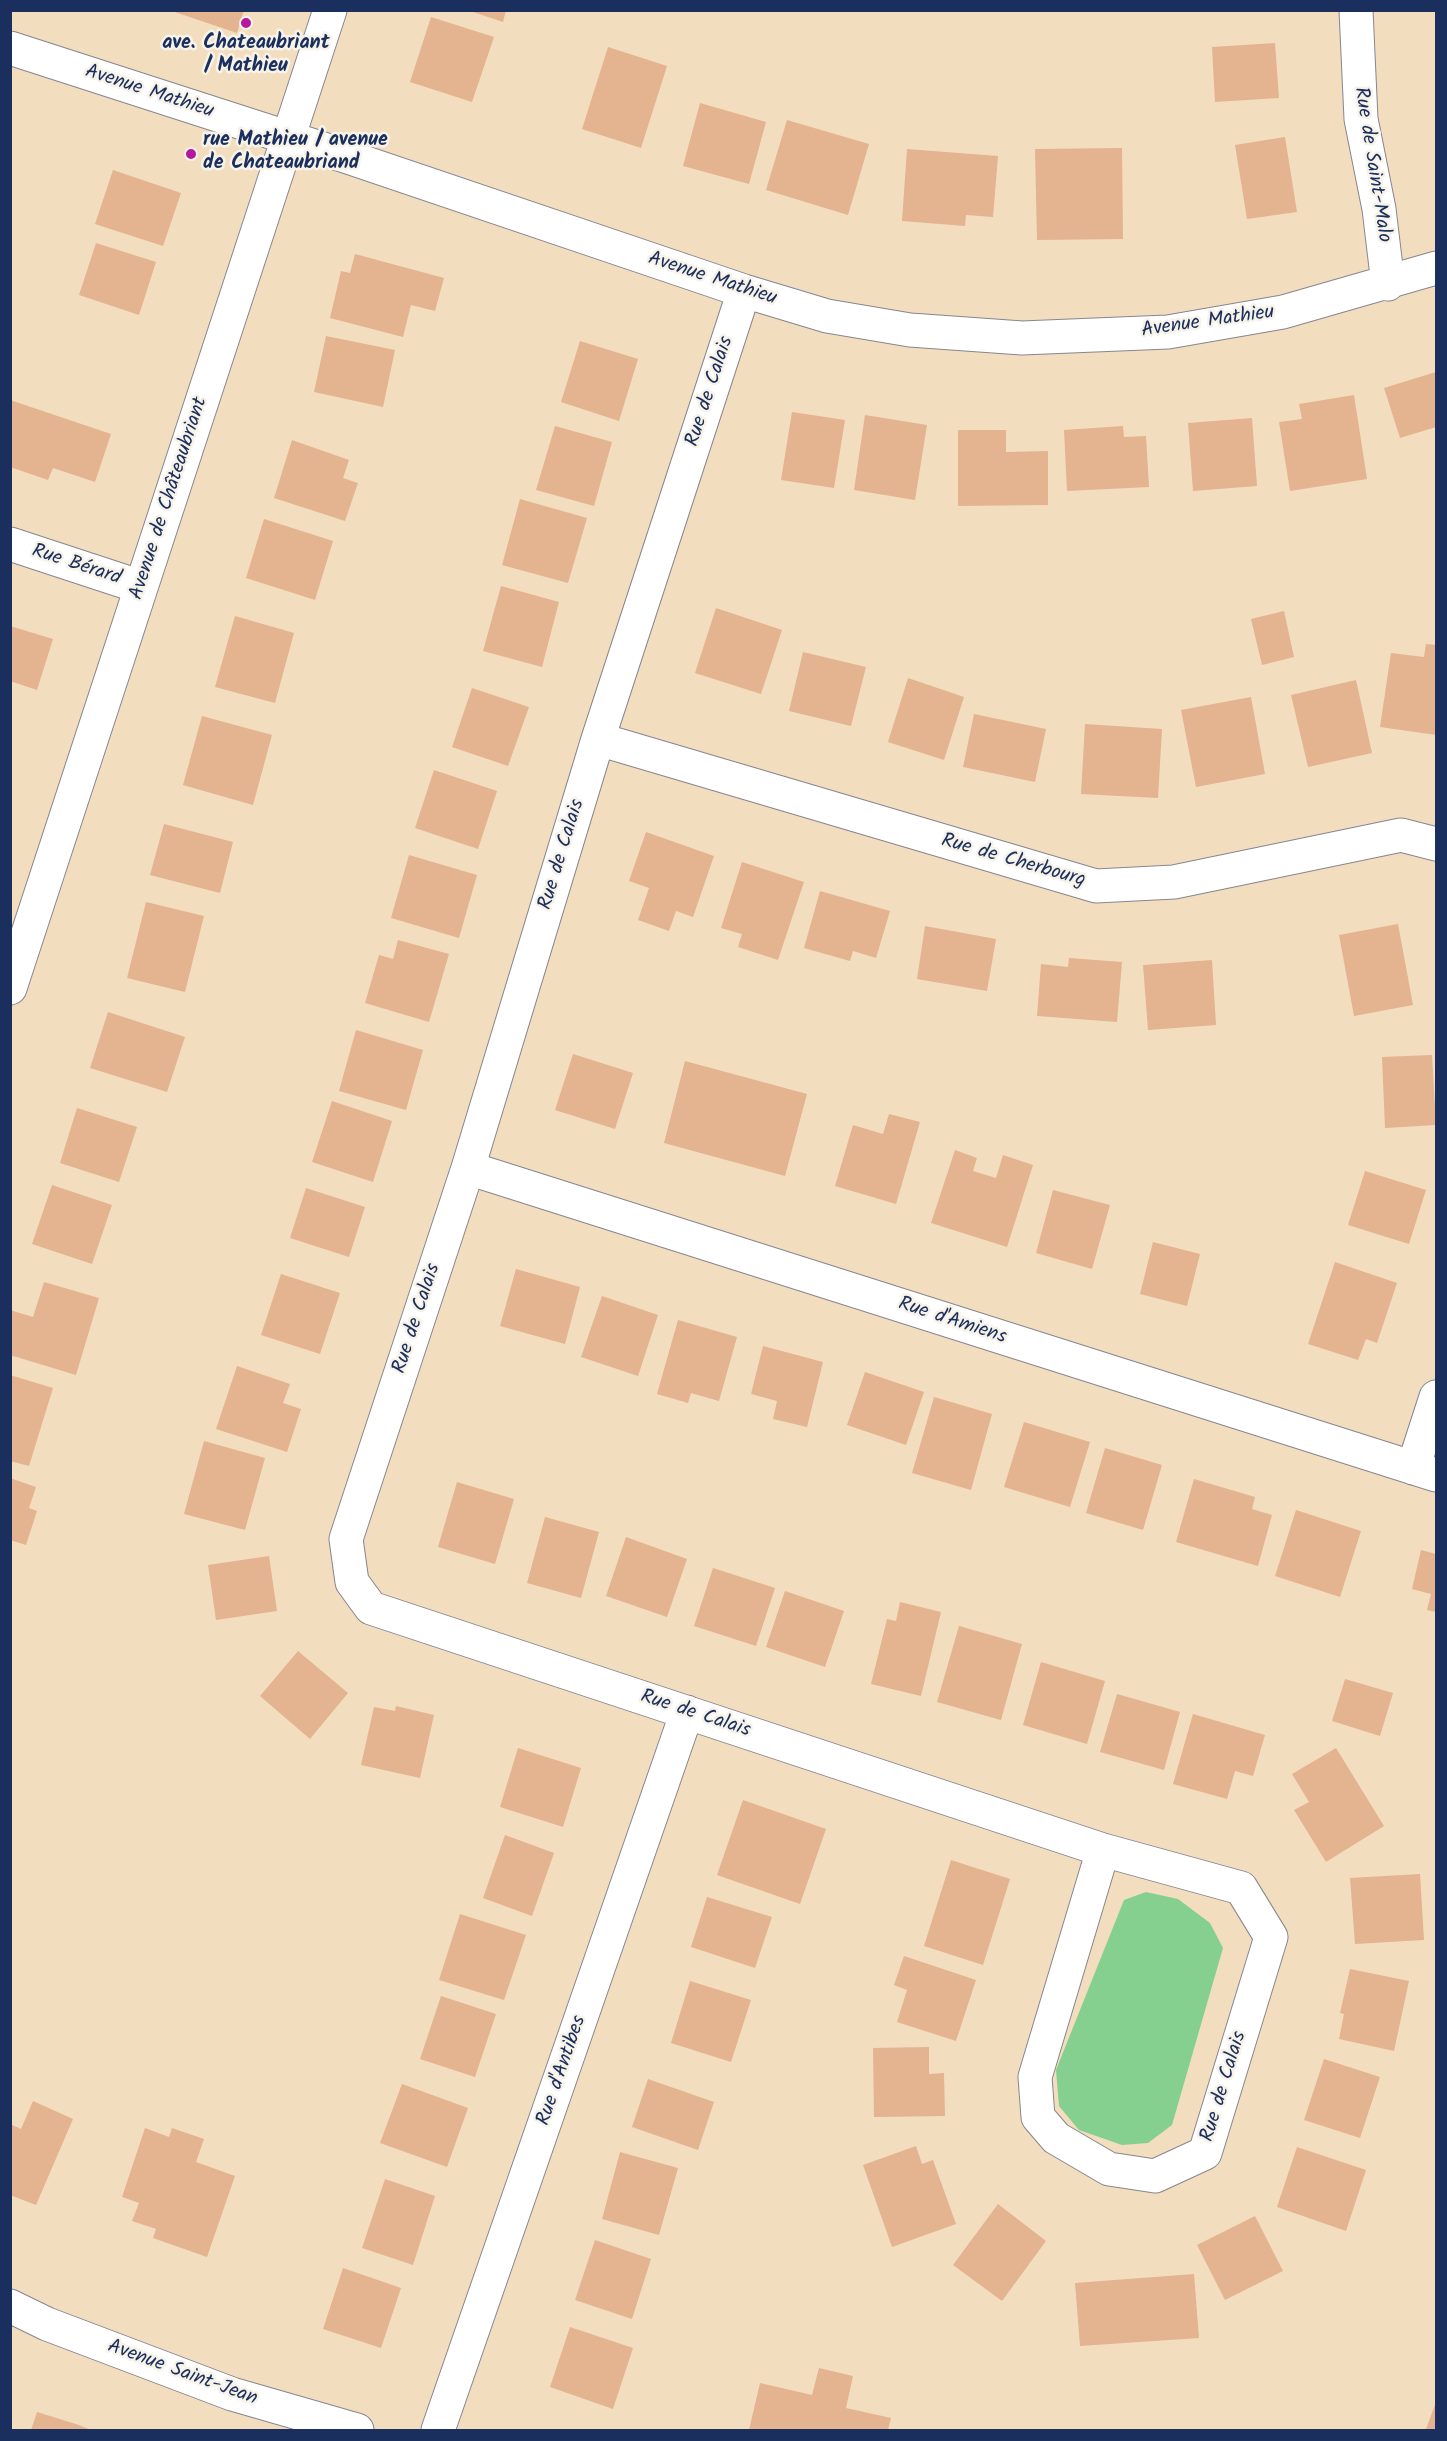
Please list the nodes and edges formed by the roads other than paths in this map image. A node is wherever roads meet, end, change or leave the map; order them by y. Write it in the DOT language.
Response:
graph roads {
  1 [pos="330,10"];
  2 [pos="1356,10"];
  3 [pos="10,48"];
  4 [pos="288,138"];
  5 [pos="1437,268"];
  6 [pos="1388,284"];
  7 [pos="744,291"];
  8 [pos="10,544"];
  9 [pos="141,587"];
  10 [pos="598,739"];
  11 [pos="1437,844"];
  12 [pos="10,988"];
  13 [pos="468,1168"];
  14 [pos="1437,1397"];
  15 [pos="1425,1472"];
  16 [pos="687,1713"];
  17 [pos="1103,1850"];
  18 [pos="10,2306"];
  19 [pos="357,2430"];
  20 [pos="438,2430"];
  1 -- 4 [label="street, Avenue de Châteaubriant"];
  2 -- 6 [label="street, Rue de Saint-Malo"];
  3 -- 4 [label="street, Avenue Mathieu"];
  4 -- 7 [label="street, Avenue Mathieu"];
  4 -- 9 [label="street, Avenue de Châteaubriant"];
  5 -- 6 [label="street, Avenue Mathieu"];
  6 -- 7 [label="street, Avenue Mathieu"];
  7 -- 10 [label="street, Rue de Calais"];
  8 -- 9 [label="street, Rue Bérard"];
  9 -- 12 [label="street, Avenue de Châteaubriant"];
  10 -- 11 [label="street, Rue de Cherbourg"];
  10 -- 13 [label="street, Rue de Calais"];
  13 -- 15 [label="street, Rue d'Amiens"];
  13 -- 16 [label="street, Rue de Calais"];
  14 -- 15 [label="street"];
  16 -- 17 [label="street, Rue de Calais"];
  16 -- 20 [label="street, Rue d'Antibes"];
  17 -- 17 [label="street, Rue de Calais"];
  18 -- 19 [label="street, Avenue Saint-Jean"];
}
